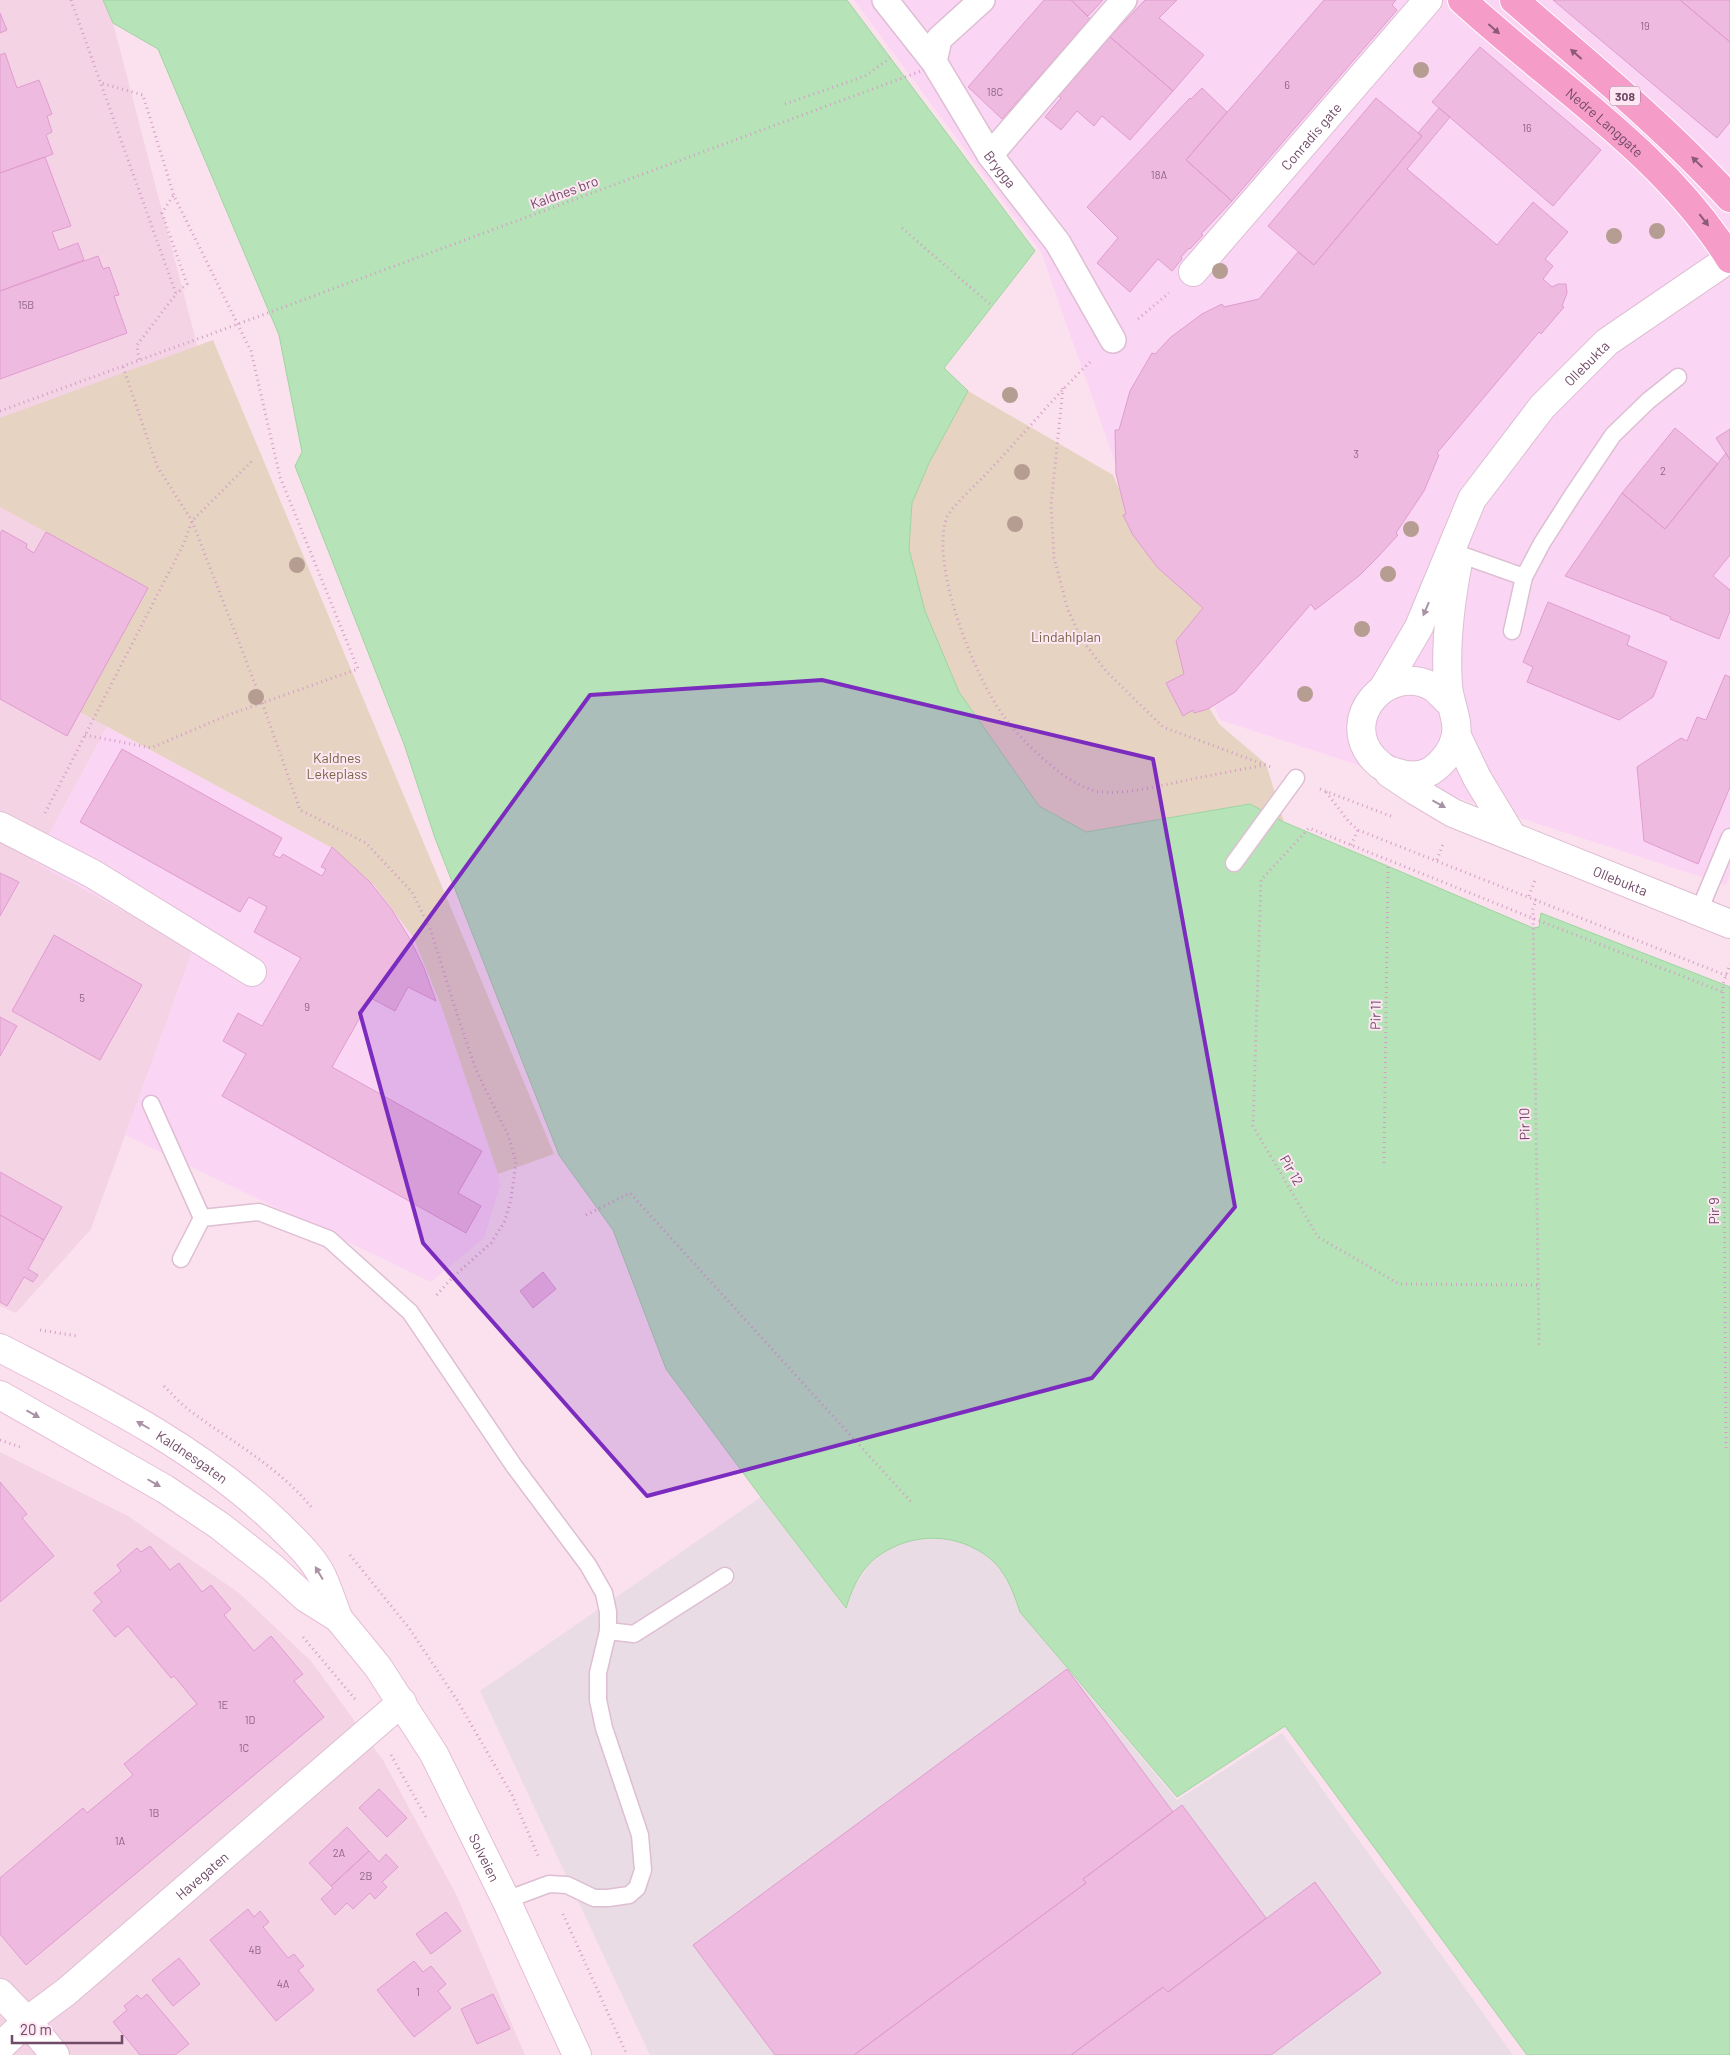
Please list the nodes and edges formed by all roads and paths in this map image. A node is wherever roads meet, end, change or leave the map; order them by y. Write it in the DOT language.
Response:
graph roads {
  1 [pos="71,0"];
  2 [pos="885,0"];
  3 [pos="982,0"];
  4 [pos="1124,0"];
  5 [pos="1428,0"];
  6 [pos="1462,0"];
  7 [pos="1514,0"];
  8 [pos="890,58"];
  9 [pos="929,66"];
  10 [pos="101,83"];
  11 [pos="785,104"];
  12 [pos="990,155"];
  13 [pos="174,196"];
  14 [pos="1730,198"];
  15 [pos="902,228"];
  16 [pos="1730,259"];
  17 [pos="1193,272"];
  18 [pos="176,294"];
  19 [pos="992,306"];
  20 [pos="1113,340"];
  21 [pos="139,361"];
  22 [pos="124,367"];
  23 [pos="1678,377"];
  24 [pos="1063,388"];
  25 [pos="2,410"];
  26 [pos="0,416"];
  27 [pos="252,461"];
  28 [pos="1472,499"];
  29 [pos="192,521"];
  30 [pos="1459,554"];
  31 [pos="1524,578"];
  32 [pos="1512,631"];
  33 [pos="1384,687"];
  34 [pos="262,702"];
  35 [pos="1450,703"];
  36 [pos="1456,734"];
  37 [pos="85,735"];
  38 [pos="1383,769"];
  39 [pos="1296,778"];
  40 [pos="1325,792"];
  41 [pos="43,816"];
  42 [pos="0,826"];
  43 [pos="1358,830"];
  44 [pos="1512,836"];
  45 [pos="1730,837"];
  46 [pos="1443,844"];
  47 [pos="1351,845"];
  48 [pos="1437,860"];
  49 [pos="1234,863"];
  50 [pos="1388,867"];
  51 [pos="1537,875"];
  52 [pos="1529,896"];
  53 [pos="1536,899"];
  54 [pos="1699,911"];
  55 [pos="1533,918"];
  56 [pos="1730,924"];
  57 [pos="1730,964"];
  58 [pos="252,972"];
  59 [pos="1728,976"];
  60 [pos="1723,992"];
  61 [pos="151,1104"];
  62 [pos="1384,1163"];
  63 [pos="586,1215"];
  64 [pos="202,1218"];
  65 [pos="181,1259"];
  66 [pos="1537,1285"];
  67 [pos="410,1312"];
  68 [pos="0,1348"];
  69 [pos="1539,1348"];
  70 [pos="0,1395"];
  71 [pos="0,1440"];
  72 [pos="25,1448"];
  73 [pos="1726,1448"];
  74 [pos="912,1503"];
  75 [pos="725,1576"];
  76 [pos="338,1618"];
  77 [pos="608,1631"];
  78 [pos="298,1632"];
  79 [pos="378,1667"];
  80 [pos="402,1702"];
  81 [pos="375,1727"];
  82 [pos="427,1820"];
  83 [pos="506,1900"];
  84 [pos="0,1993"];
  85 [pos="27,2021"];
  86 [pos="0,2047"];
  87 [pos="55,2055"];
  88 [pos="577,2055"];
  1 -- 10 [label="path"];
  2 -- 9 [label="street, Brygga"];
  3 -- 9 [label="street"];
  4 -- 12 [label="street"];
  5 -- 17 [label="street, Conradis gate"];
  6 -- 16 [label="main road, Nedre Langgate / 308, one-way"];
  14 -- 7 [label="main road, 308, one-way"];
  8 -- 11 [label="path"];
  9 -- 12 [label="street, Brygga"];
  9 -- 21 [label="path, Kaldnes bro, bridge"];
  10 -- 13 [label="path"];
  10 -- 18 [label="path"];
  12 -- 20 [label="street, Brygga"];
  13 -- 18 [label="path"];
  13 -- 34 [label="path"];
  15 -- 19 [label="path"];
  16 -- 28 [label="street, Ollebukta"];
  17 -- 20 [label="path"];
  18 -- 21 [label="path"];
  20 -- 24 [label="path"];
  21 -- 22 [label="path, Kaldnes bro"];
  22 -- 25 [label="path, Kaldnes bro"];
  22 -- 29 [label="path"];
  23 -- 31 [label="lane"];
  24 -- 24 [label="path"];
  25 -- 26 [label="path"];
  27 -- 29 [label="path"];
  28 -- 30 [label="street, Ollebukta"];
  28 -- 33 [label="street, Ollebukta, one-way"];
  29 -- 34 [label="path"];
  29 -- 37 [label="path"];
  30 -- 31 [label="lane"];
  30 -- 35 [label="street, Ollebukta"];
  31 -- 32 [label="lane"];
  33 -- 35 [label="street"];
  33 -- 38 [label="street, Ollebukta"];
  34 -- 37 [label="path"];
  34 -- 67 [label="path"];
  35 -- 36 [label="street, Ollebukta"];
  36 -- 38 [label="street"];
  36 -- 44 [label="street, Ollebukta"];
  37 -- 41 [label="path"];
  38 -- 44 [label="street, Ollebukta, one-way"];
  39 -- 49 [label="lane"];
  40 -- 43 [label="path"];
  42 -- 58 [label="street"];
  43 -- 47 [label="path"];
  43 -- 48 [label="path"];
  44 -- 54 [label="street, Ollebukta"];
  45 -- 54 [label="lane"];
  46 -- 48 [label="path"];
  47 -- 55 [label="path"];
  47 -- 66 [label="path, Pir 12"];
  48 -- 52 [label="path"];
  50 -- 62 [label="path, Pir 11"];
  51 -- 52 [label="path"];
  52 -- 53 [label="path"];
  53 -- 55 [label="path, Pir 10"];
  53 -- 59 [label="path"];
  54 -- 56 [label="street, Ollebukta"];
  55 -- 60 [label="path"];
  55 -- 66 [label="path, Pir 10"];
  57 -- 59 [label="path, Pir 9"];
  59 -- 60 [label="path, Pir 9"];
  60 -- 73 [label="path, Pir 9"];
  61 -- 64 [label="lane"];
  63 -- 74 [label="path"];
  64 -- 65 [label="lane"];
  64 -- 67 [label="lane"];
  66 -- 69 [label="path, Pir 10"];
  67 -- 77 [label="lane"];
  76 -- 68 [label="street, Kaldnesgaten, one-way"];
  70 -- 76 [label="street, Kaldnesgaten, one-way"];
  71 -- 72 [label="path"];
  75 -- 77 [label="lane"];
  76 -- 79 [label="street, Kaldnesgaten"];
  77 -- 83 [label="lane"];
  78 -- 81 [label="path"];
  79 -- 80 [label="street, Solveien"];
  80 -- 81 [label="street, Havegaten"];
  80 -- 83 [label="street, Solveien"];
  81 -- 82 [label="path"];
  81 -- 85 [label="street, Havegaten"];
  83 -- 88 [label="street, Solveien"];
  84 -- 85 [label="street"];
  85 -- 86 [label="street, Havegaten"];
  85 -- 87 [label="street"];
}
